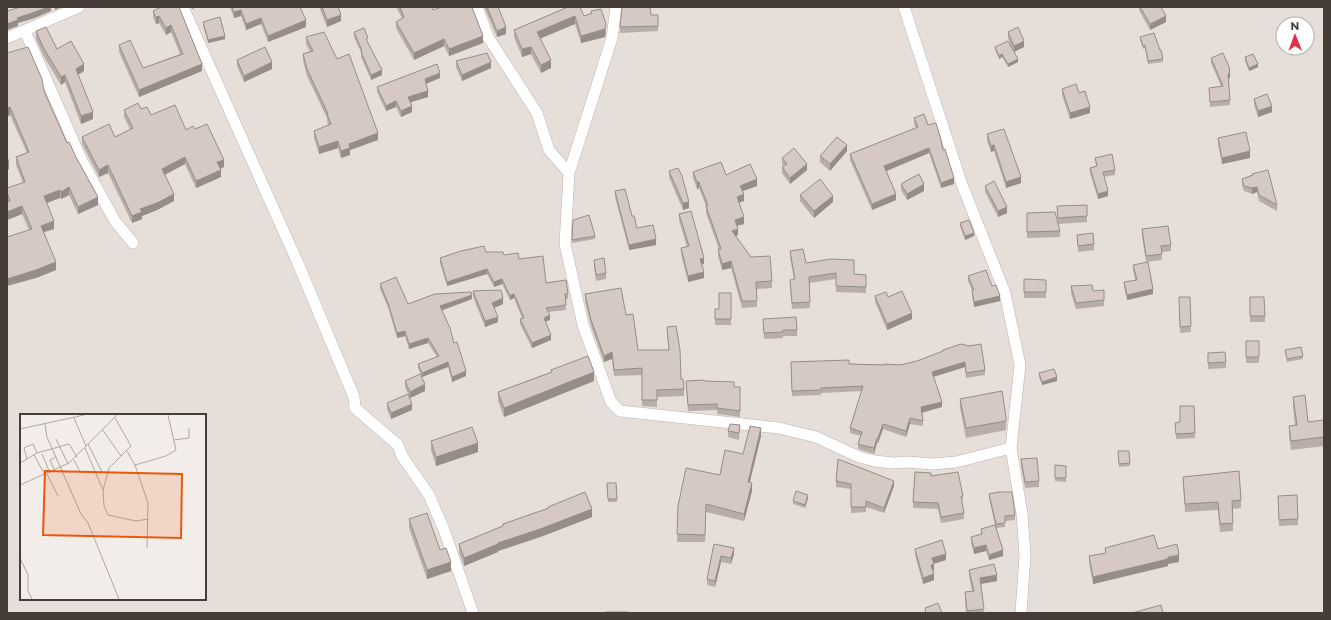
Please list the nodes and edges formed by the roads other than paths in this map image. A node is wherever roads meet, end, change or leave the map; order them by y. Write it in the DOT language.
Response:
graph roads {
  1 [pos="79,7"];
  2 [pos="183,7"];
  3 [pos="477,7"];
  4 [pos="616,7"];
  5 [pos="904,7"];
  6 [pos="53,12"];
  7 [pos="25,31"];
  8 [pos="7,38"];
  9 [pos="570,173"];
  10 [pos="133,243"];
  11 [pos="1011,448"];
  12 [pos="473,613"];
  13 [pos="1021,613"];
  1 -- 6 [label="street"];
  2 -- 12 [label="street"];
  3 -- 9 [label="street"];
  4 -- 9 [label="street"];
  5 -- 11 [label="street"];
  6 -- 7 [label="street"];
  7 -- 8 [label="street"];
  7 -- 10 [label="street"];
  9 -- 11 [label="street"];
  11 -- 13 [label="street"];
}
